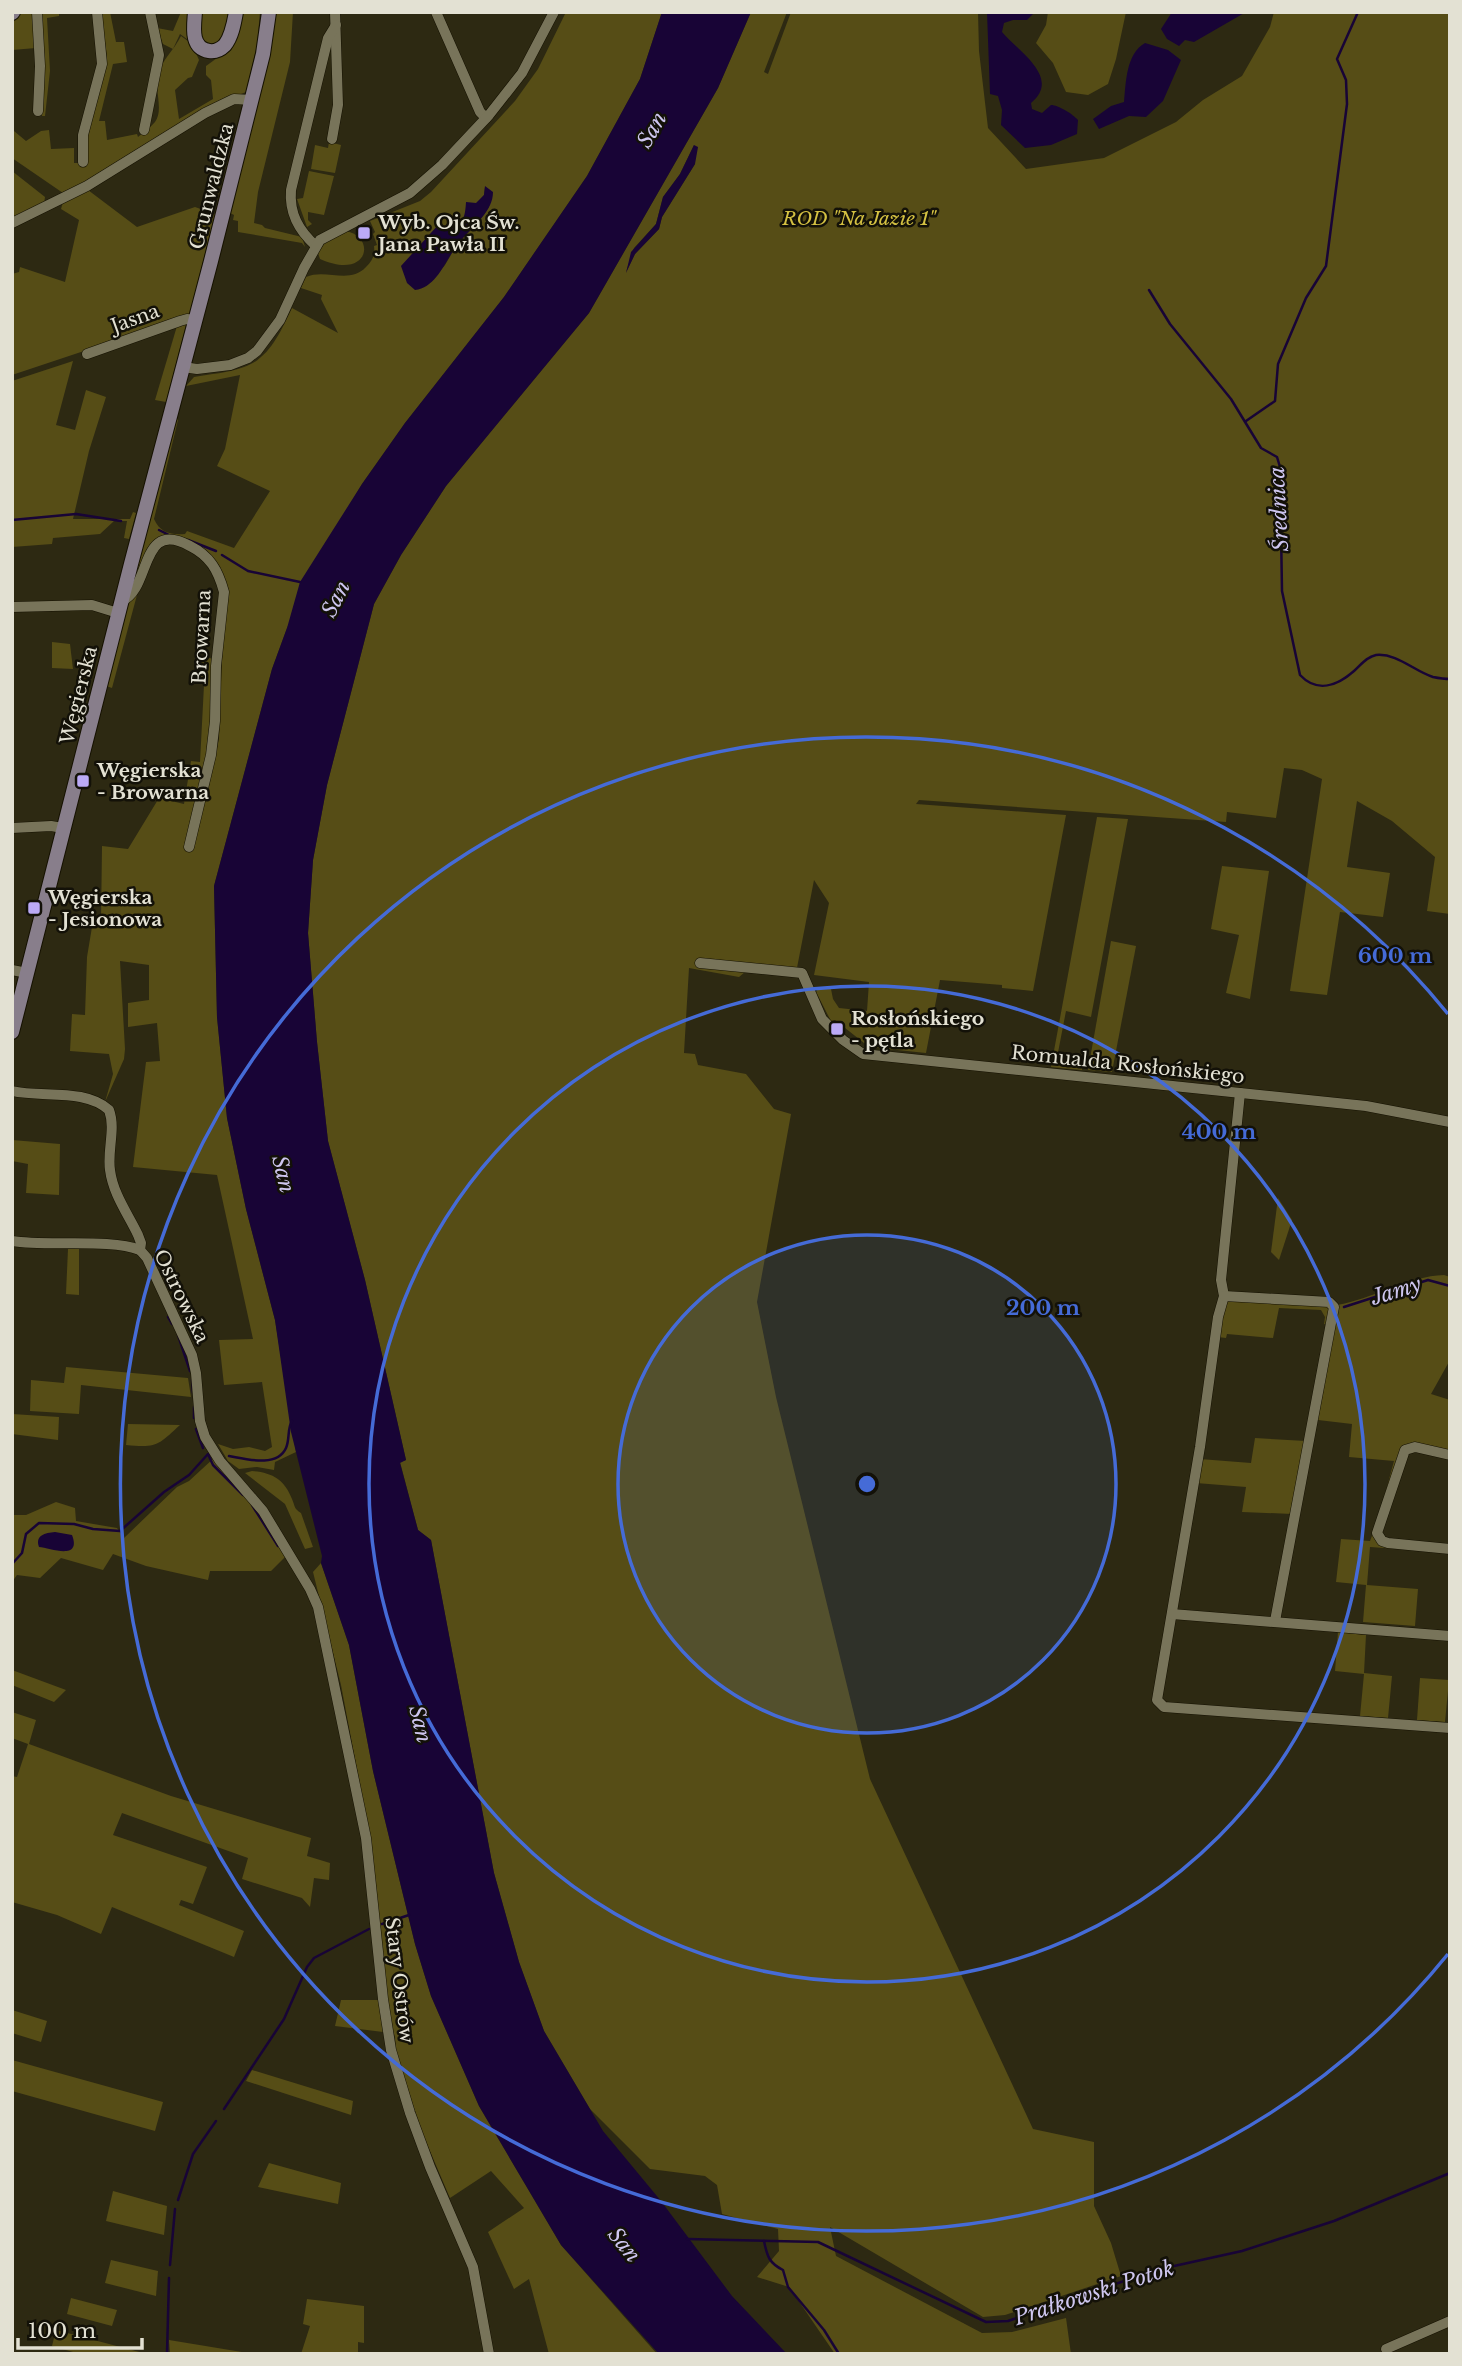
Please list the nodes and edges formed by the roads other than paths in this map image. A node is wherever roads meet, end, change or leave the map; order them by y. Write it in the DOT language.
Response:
graph roads {
  1 [pos="37,12"];
  2 [pos="97,12"];
  3 [pos="150,12"];
  4 [pos="195,12"];
  5 [pos="236,12"];
  6 [pos="268,12"];
  7 [pos="335,12"];
  8 [pos="436,12"];
  9 [pos="554,12"];
  10 [pos="336,25"];
  11 [pos="252,100"];
  12 [pos="37,111"];
  13 [pos="486,118"];
  14 [pos="144,130"];
  15 [pos="332,139"];
  16 [pos="83,162"];
  17 [pos="12,223"];
  18 [pos="316,246"];
  19 [pos="196,320"];
  20 [pos="87,354"];
  21 [pos="183,367"];
  22 [pos="12,607"];
  23 [pos="120,607"];
  24 [pos="12,828"];
  25 [pos="64,828"];
  26 [pos="189,847"];
  27 [pos="700,963"];
  28 [pos="20,971"];
  29 [pos="12,1032"];
  30 [pos="12,1091"];
  31 [pos="1240,1093"];
  32 [pos="1450,1122"];
  33 [pos="12,1241"];
  34 [pos="140,1250"];
  35 [pos="1224,1296"];
  36 [pos="1450,1455"];
  37 [pos="1450,1549"];
  38 [pos="315,1601"];
  39 [pos="1172,1614"];
  40 [pos="1275,1621"];
  41 [pos="1450,1636"];
  42 [pos="1450,1728"];
  43 [pos="1450,2321"];
  44 [pos="1386,2350"];
  45 [pos="489,2354"];
  1 -- 12 [label="street"];
  2 -- 16 [label="street"];
  3 -- 14 [label="street"];
  4 -- 5 [label="main road"];
  6 -- 11 [label="main road, Grunwaldzka"];
  7 -- 10 [label="street"];
  8 -- 13 [label="street"];
  9 -- 13 [label="street"];
  10 -- 15 [label="street"];
  10 -- 18 [label="street"];
  11 -- 17 [label="street"];
  11 -- 19 [label="main road, Grunwaldzka"];
  13 -- 18 [label="street"];
  18 -- 21 [label="street"];
  19 -- 20 [label="street, Jasna"];
  19 -- 21 [label="main road, Grunwaldzka"];
  21 -- 23 [label="main road, Węgierska"];
  22 -- 23 [label="street"];
  23 -- 25 [label="main road, Węgierska"];
  23 -- 26 [label="street, Browarna"];
  24 -- 25 [label="street"];
  25 -- 28 [label="main road, Węgierska"];
  27 -- 31 [label="street, Romualda Rosłońskiego"];
  28 -- 29 [label="main road, Węgierska"];
  30 -- 34 [label="street, Ostrowska"];
  31 -- 32 [label="street, Romualda Rosłońskiego"];
  31 -- 35 [label="street"];
  33 -- 34 [label="street"];
  34 -- 38 [label="street, Ostrowska"];
  35 -- 39 [label="street"];
  35 -- 40 [label="street"];
  36 -- 37 [label="street"];
  38 -- 45 [label="street, Stary Ostrów"];
  39 -- 40 [label="street"];
  39 -- 42 [label="street"];
  40 -- 41 [label="street"];
  43 -- 44 [label="street"];
}
